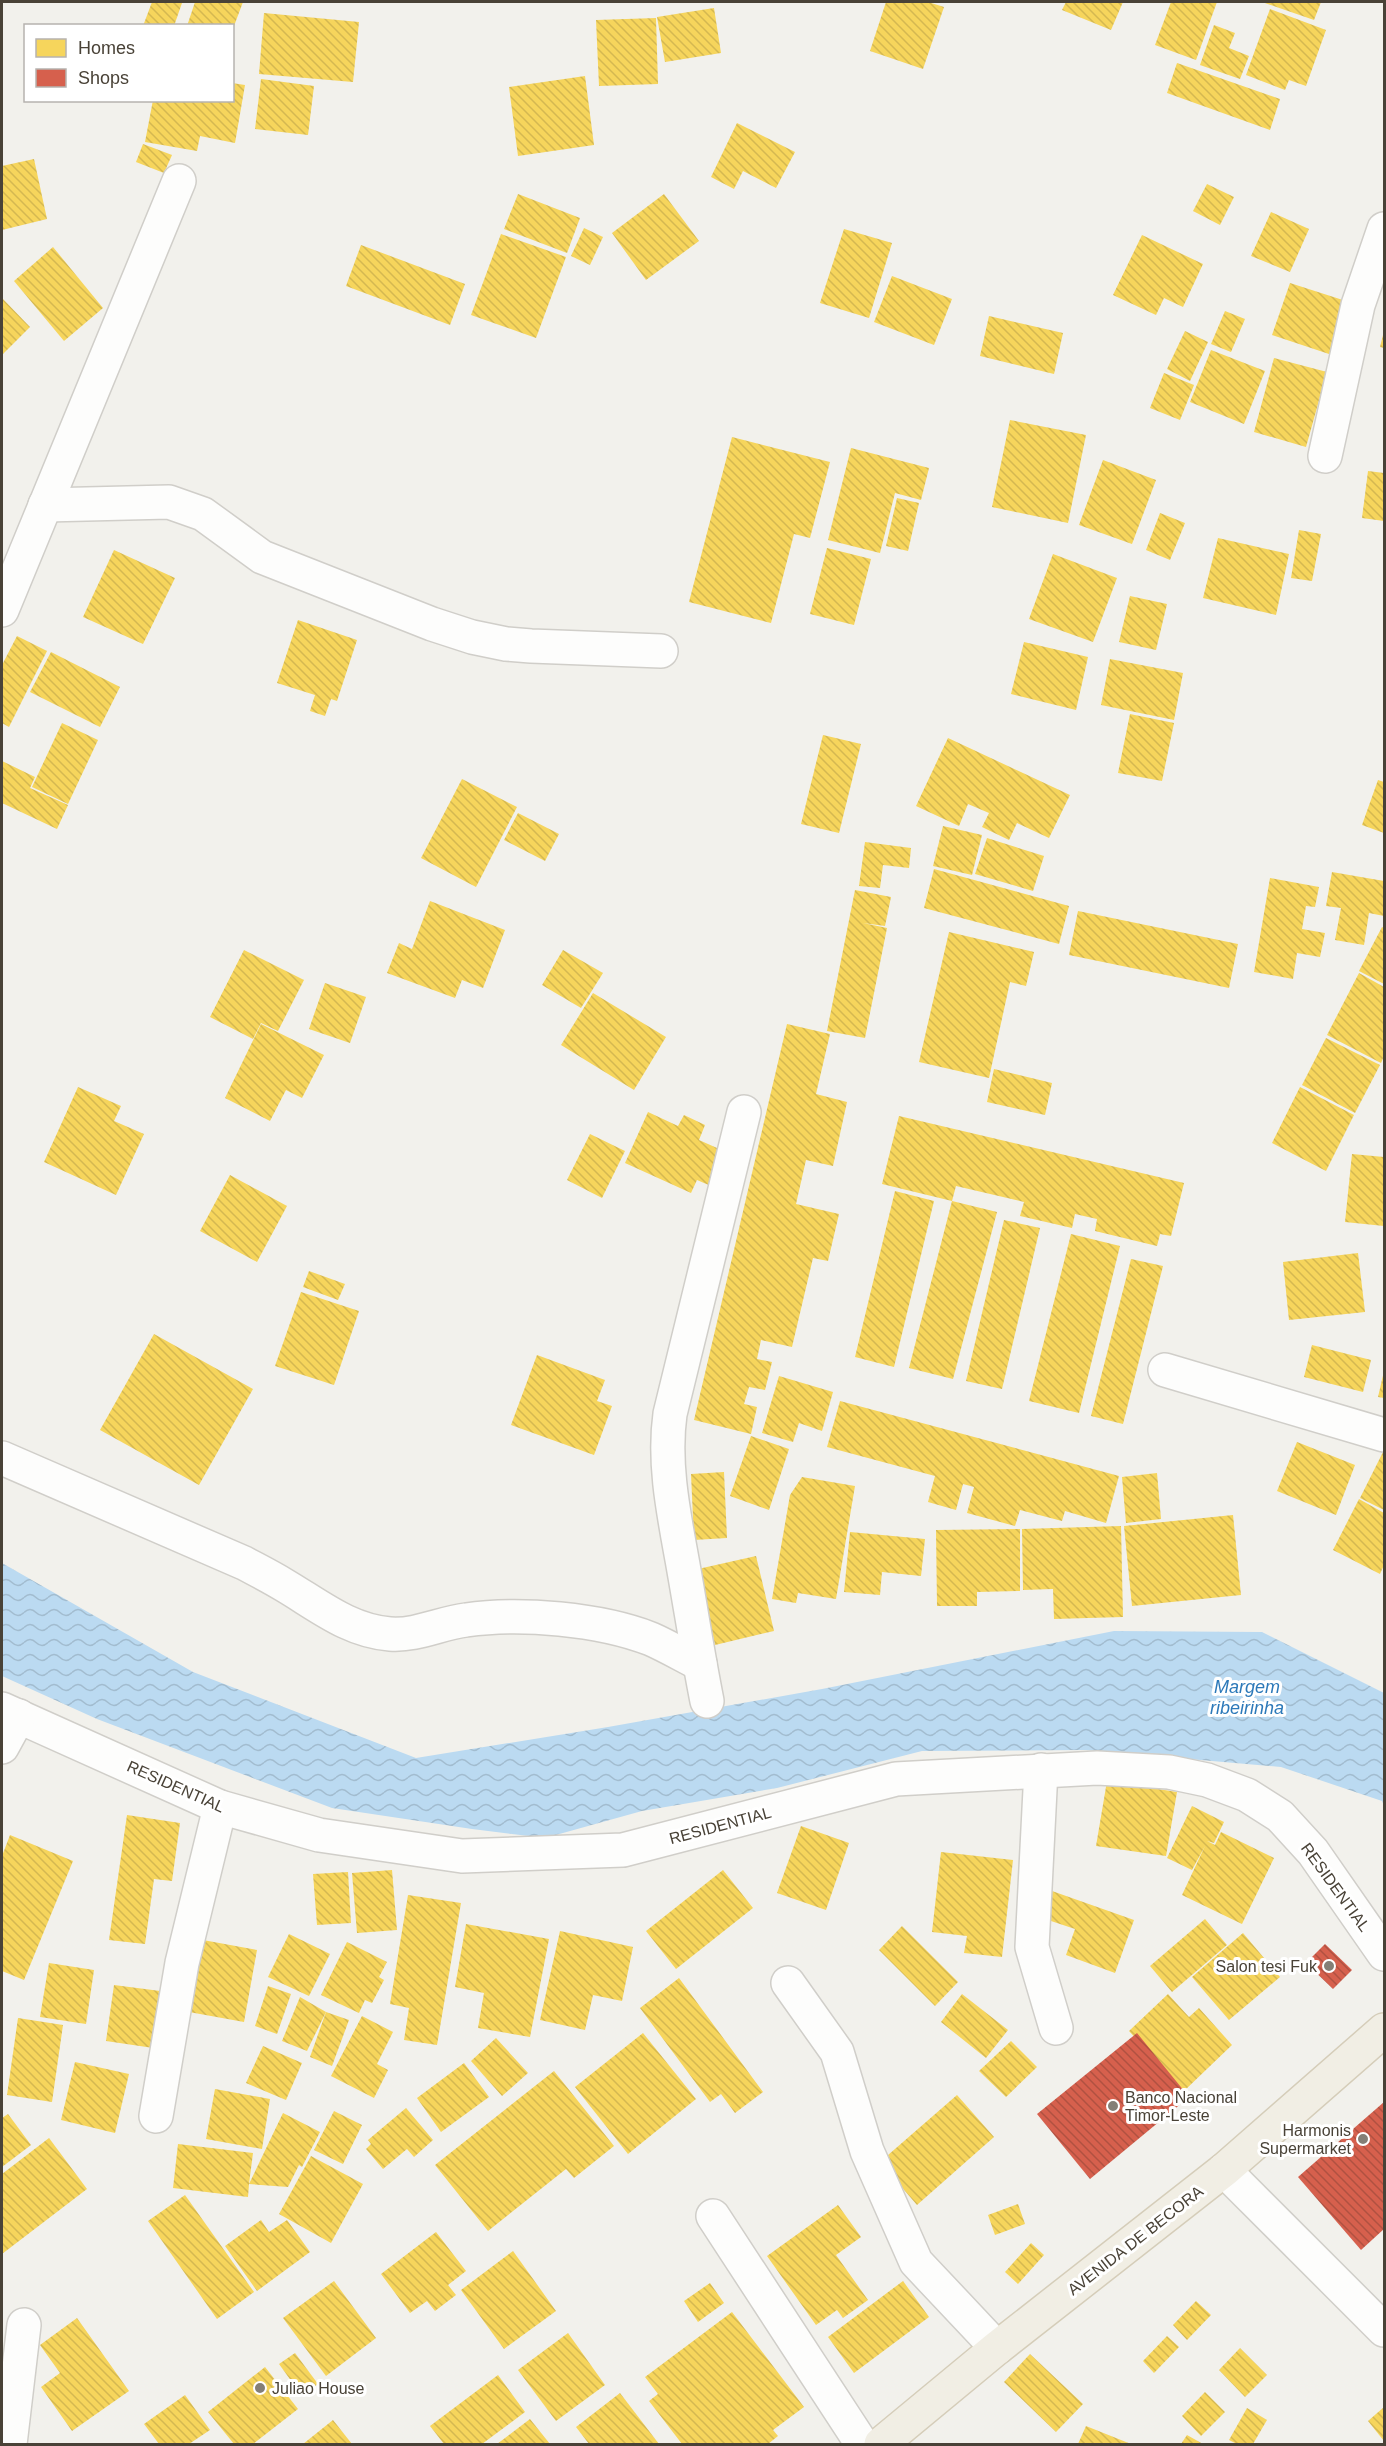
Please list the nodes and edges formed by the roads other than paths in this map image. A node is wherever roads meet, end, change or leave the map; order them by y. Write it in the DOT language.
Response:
graph roads {
  1 [pos="179,181"];
  2 [pos="1384,229"];
  3 [pos="1325,456"];
  4 [pos="45,505"];
  5 [pos="2,610"];
  6 [pos="662,651"];
  7 [pos="744,1112"];
  8 [pos="1165,1370"];
  9 [pos="1384,1435"];
  10 [pos="2,1458"];
  11 [pos="700,1664"];
  12 [pos="707,1701"];
  13 [pos="10,1712"];
  14 [pos="2,1747"];
  15 [pos="1041,1770"];
  16 [pos="220,1807"];
  17 [pos="1384,1954"];
  18 [pos="788,1983"];
  19 [pos="1056,2028"];
  20 [pos="1384,2030"];
  21 [pos="156,2116"];
  22 [pos="1224,2170"];
  23 [pos="713,2216"];
  24 [pos="24,2325"];
  25 [pos="1384,2330"];
  26 [pos="997,2349"];
  27 [pos="10,2445"];
  28 [pos="862,2445"];
  29 [pos="881,2445"];
  1 -- 4 [label="street"];
  2 -- 3 [label="street"];
  4 -- 5 [label="street"];
  4 -- 6 [label="street"];
  7 -- 11 [label="street"];
  8 -- 9 [label="street"];
  10 -- 11 [label="street"];
  11 -- 12 [label="street"];
  13 -- 14 [label="street"];
  13 -- 16 [label="street, RESIDENTIAL"];
  15 -- 16 [label="street, RESIDENTIAL"];
  15 -- 17 [label="street, RESIDENTIAL"];
  15 -- 19 [label="street"];
  16 -- 21 [label="street"];
  18 -- 26 [label="street"];
  20 -- 22 [label="main road, AVENIDA DE BECORA"];
  22 -- 25 [label="street"];
  22 -- 26 [label="main road, AVENIDA DE BECORA"];
  23 -- 28 [label="street"];
  24 -- 27 [label="street"];
  26 -- 29 [label="main road, AVENIDA DE BECORA"];
}
